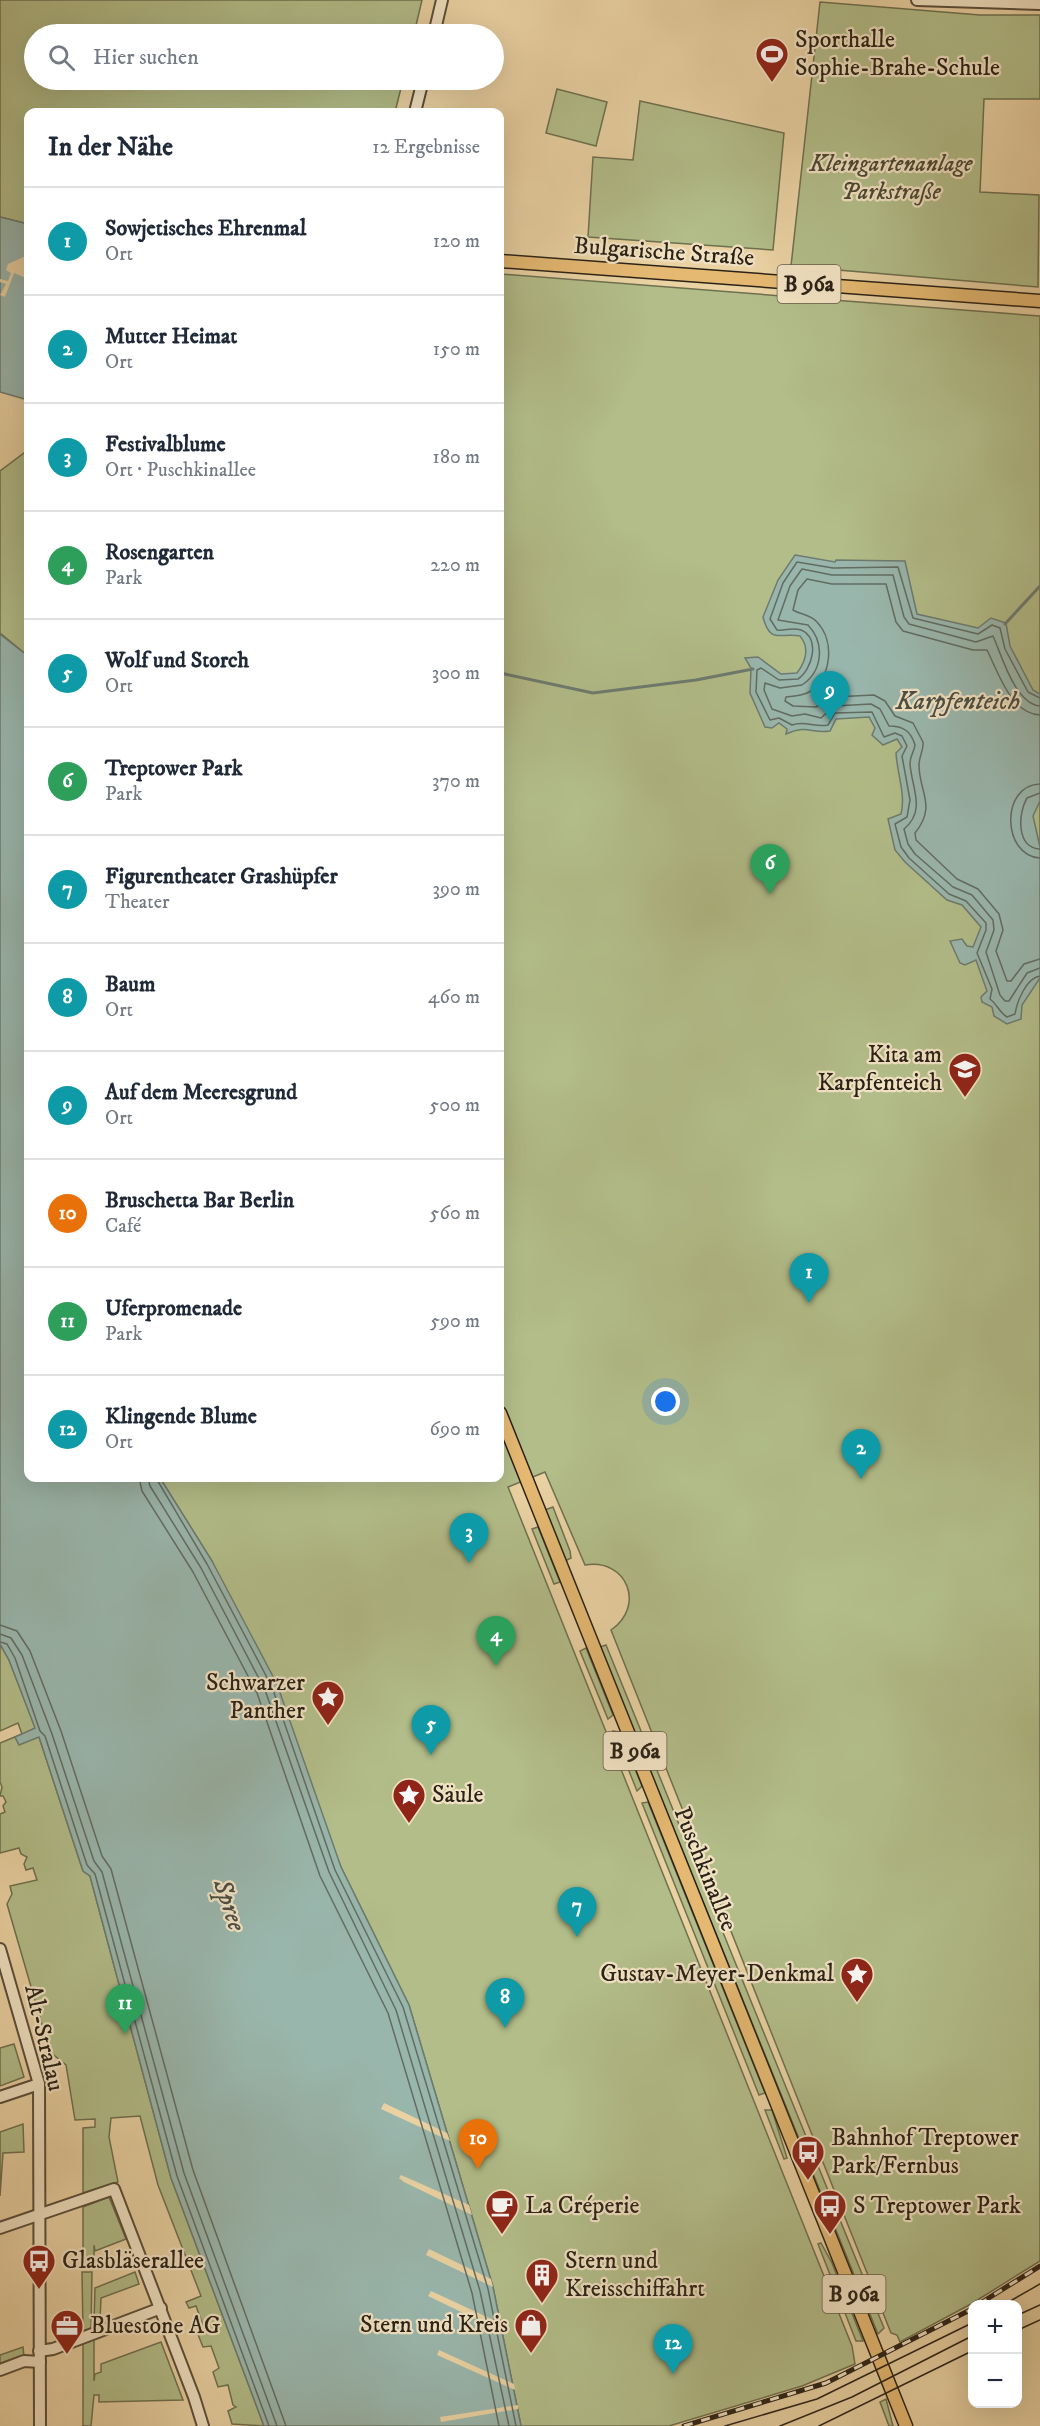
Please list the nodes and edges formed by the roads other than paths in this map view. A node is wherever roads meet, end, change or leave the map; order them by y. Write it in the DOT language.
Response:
graph roads {
  1 [pos="442,0"];
  2 [pos="917,0"];
  3 [pos="1040,4"];
  4 [pos="436,24"];
  5 [pos="420,90"];
  6 [pos="416,108"];
  7 [pos="504,261"];
  8 [pos="1040,301"];
  9 [pos="504,1423"];
  10 [pos="0,1949"];
  11 [pos="39,2084"];
  12 [pos="0,2097"];
  13 [pos="39,2214"];
  14 [pos="0,2228"];
  15 [pos="161,2308"];
  16 [pos="40,2356"];
  17 [pos="0,2370"];
  18 [pos="899,2407"];
  19 [pos="40,2426"];
  20 [pos="203,2426"];
  21 [pos="899,2426"];
  22 [pos="906,2426"];
  1 -- 4 [label="street"];
  2 -- 3 [label="street"];
  5 -- 6 [label="street"];
  7 -- 8 [label="main road, Bulgarische Straße / B 96a"];
  9 -- 18 [label="main road, Puschkinallee / B 96a"];
  10 -- 11 [label="street, Alt-Stralau"];
  11 -- 12 [label="street"];
  11 -- 13 [label="street, Alt-Stralau"];
  13 -- 14 [label="street"];
  13 -- 15 [label="street"];
  13 -- 16 [label="street, Alt-Stralau"];
  15 -- 16 [label="street"];
  15 -- 20 [label="street"];
  16 -- 17 [label="street"];
  16 -- 19 [label="street, Alt-Stralau"];
  18 -- 21 [label="main road, Puschkinallee / B 96a"];
  18 -- 22 [label="main road, Puschkinallee"];
}
